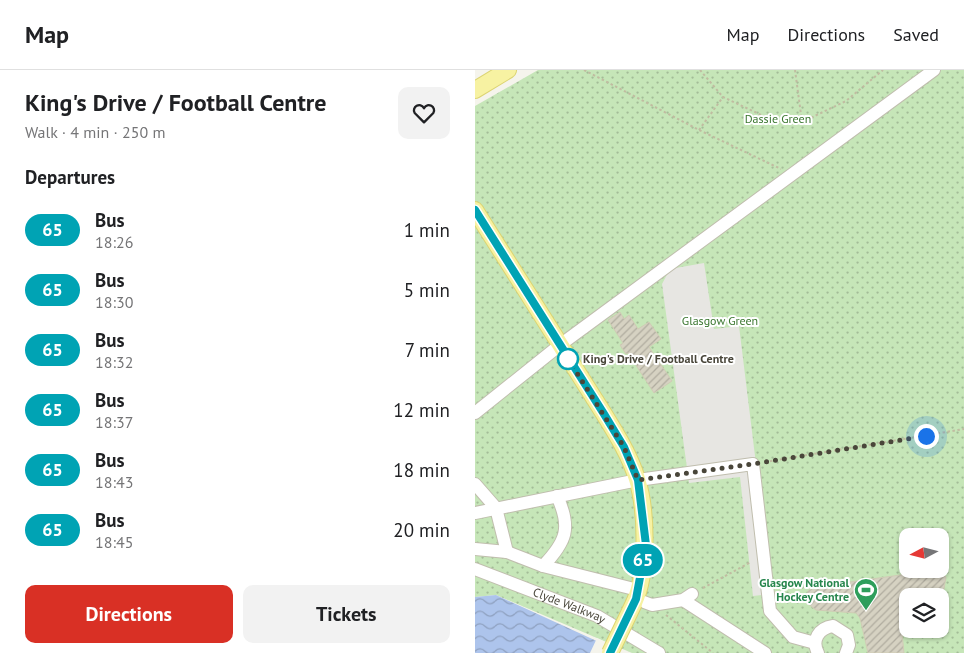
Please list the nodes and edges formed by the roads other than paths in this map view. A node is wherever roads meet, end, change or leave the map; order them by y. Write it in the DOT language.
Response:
graph roads {
  1 [pos="508,70"];
  2 [pos="933,70"];
  3 [pos="475,90"];
  4 [pos="475,210"];
  5 [pos="560,345"];
  6 [pos="475,413"];
  7 [pos="638,480"];
  8 [pos="475,484"];
  9 [pos="557,496"];
  10 [pos="496,508"];
  11 [pos="475,513"];
  12 [pos="475,549"];
  13 [pos="507,552"];
  14 [pos="543,566"];
  15 [pos="475,569"];
  16 [pos="636,597"];
  17 [pos="817,648"];
  18 [pos="610,653"];
  19 [pos="659,653"];
  20 [pos="765,653"];
  21 [pos="845,653"];
  1 -- 3 [label="main road"];
  2 -- 5 [label="street"];
  4 -- 5 [label="main road"];
  5 -- 6 [label="street"];
  5 -- 7 [label="main road"];
  7 -- 9 [label="street"];
  7 -- 16 [label="main road"];
  7 -- 17 [label="street"];
  8 -- 10 [label="street"];
  9 -- 10 [label="street"];
  9 -- 14 [label="street"];
  10 -- 11 [label="street"];
  10 -- 13 [label="street"];
  12 -- 13 [label="street"];
  13 -- 14 [label="street"];
  14 -- 16 [label="street"];
  15 -- 19 [label="street, Clyde Walkway"];
  16 -- 18 [label="main road, bridge"];
  16 -- 20 [label="street"];
  17 -- 21 [label="street"];
}
